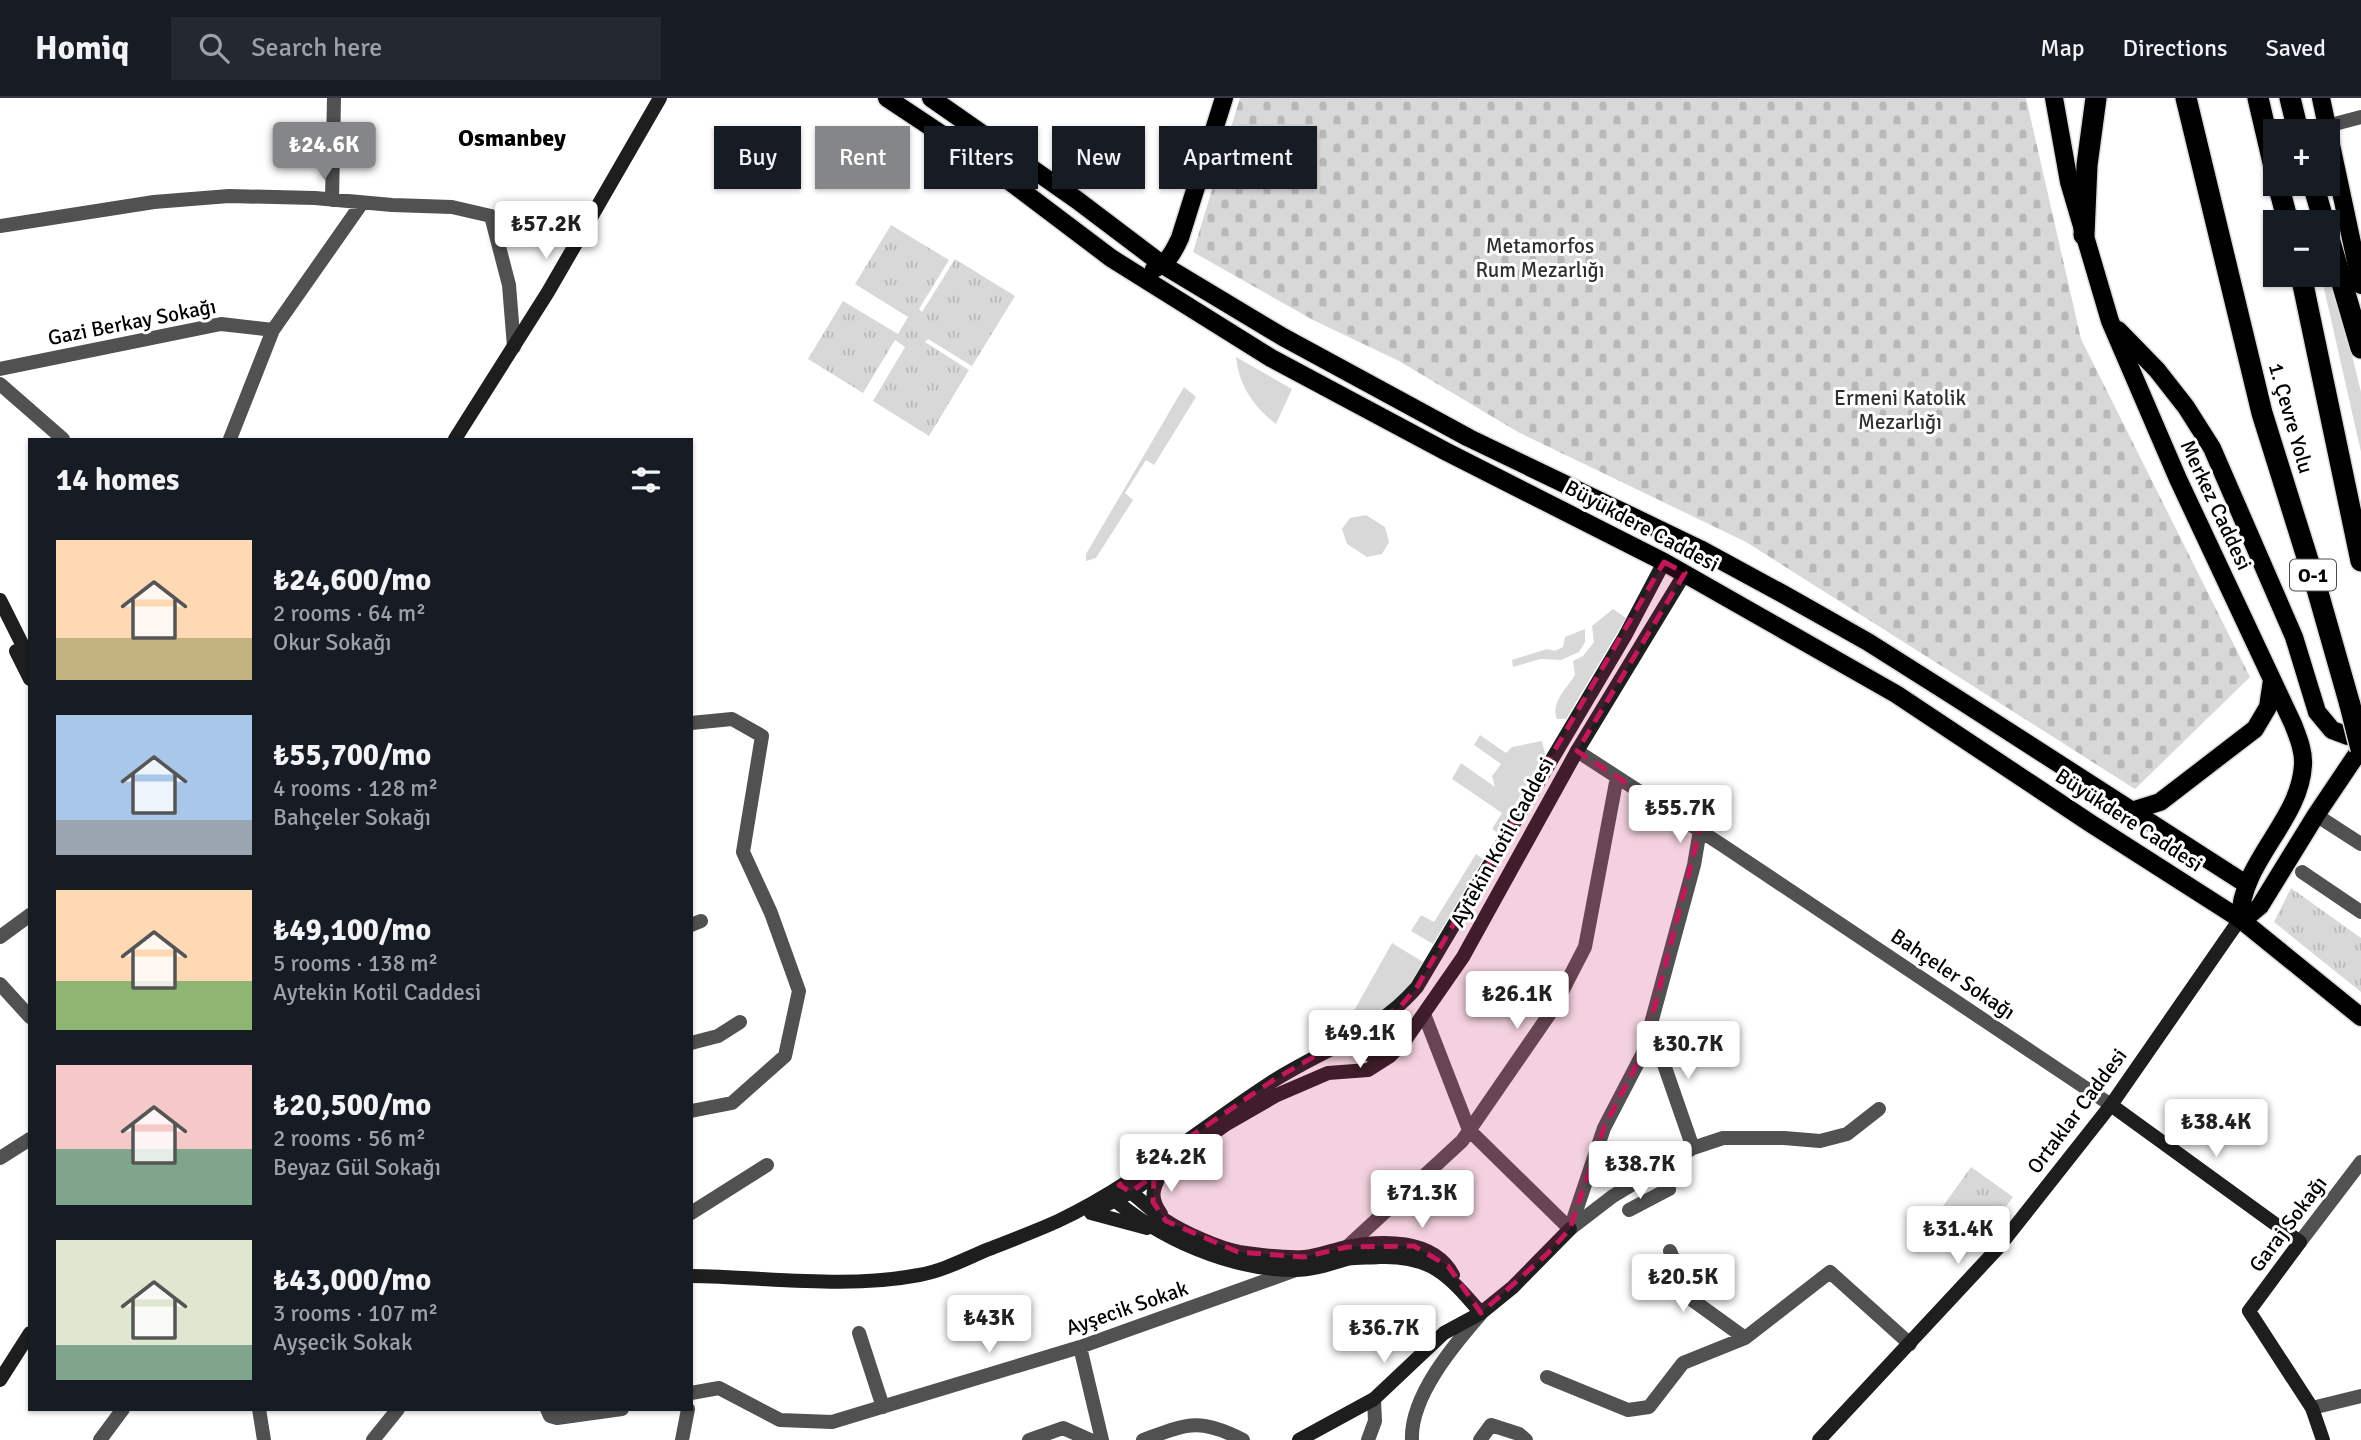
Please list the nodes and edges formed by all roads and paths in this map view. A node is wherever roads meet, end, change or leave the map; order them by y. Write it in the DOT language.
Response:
graph roads {
  1 [pos="334,98"];
  2 [pos="660,98"];
  3 [pos="887,98"];
  4 [pos="931,98"];
  5 [pos="2054,98"];
  6 [pos="2096,98"];
  7 [pos="2186,98"];
  8 [pos="2258,98"];
  9 [pos="2290,98"];
  10 [pos="2321,98"];
  11 [pos="1220,99"];
  12 [pos="2361,117"];
  13 [pos="2263,119"];
  14 [pos="2295,119"];
  15 [pos="2326,119"];
  16 [pos="2340,123"];
  17 [pos="2340,187"];
  18 [pos="332,200"];
  19 [pos="362,203"];
  20 [pos="0,226"];
  21 [pos="2084,235"];
  22 [pos="1111,258"];
  23 [pos="1163,265"];
  24 [pos="2340,276"];
  25 [pos="2361,285"];
  26 [pos="2304,287"];
  27 [pos="2110,321"];
  28 [pos="273,330"];
  29 [pos="514,347"];
  30 [pos="2361,348"];
  31 [pos="0,369"];
  32 [pos="0,384"];
  33 [pos="62,438"];
  34 [pos="230,438"];
  35 [pos="457,438"];
  36 [pos="1677,538"];
  37 [pos="1700,549"];
  38 [pos="2361,561"];
  39 [pos="1664,562"];
  40 [pos="1685,573"];
  41 [pos="0,600"];
  42 [pos="0,619"];
  43 [pos="28,656"];
  44 [pos="28,675"];
  45 [pos="2272,680"];
  46 [pos="693,723"];
  47 [pos="2361,737"];
  48 [pos="2361,748"];
  49 [pos="1577,751"];
  50 [pos="1617,777"];
  51 [pos="2131,811"];
  52 [pos="2316,815"];
  53 [pos="1700,830"];
  54 [pos="2360,841"];
  55 [pos="1722,845"];
  56 [pos="1694,865"];
  57 [pos="2302,872"];
  58 [pos="2246,884"];
  59 [pos="2361,912"];
  60 [pos="28,916"];
  61 [pos="2240,919"];
  62 [pos="0,937"];
  63 [pos="0,984"];
  64 [pos="1424,1014"];
  65 [pos="28,1015"];
  66 [pos="2361,1017"];
  67 [pos="740,1022"];
  68 [pos="1650,1026"];
  69 [pos="1357,1035"];
  70 [pos="693,1043"];
  71 [pos="1319,1056"];
  72 [pos="1390,1056"];
  73 [pos="1328,1073"];
  74 [pos="2111,1105"];
  75 [pos="1879,1109"];
  76 [pos="693,1111"];
  77 [pos="1469,1130"];
  78 [pos="28,1140"];
  79 [pos="1693,1148"];
  80 [pos="0,1157"];
  81 [pos="2361,1162"];
  82 [pos="767,1166"];
  83 [pos="1664,1167"];
  84 [pos="1163,1168"];
  85 [pos="1118,1192"];
  86 [pos="1629,1210"];
  87 [pos="693,1212"];
  88 [pos="1091,1213"];
  89 [pos="1059,1220"];
  90 [pos="1163,1226"];
  91 [pos="1570,1229"];
  92 [pos="2300,1242"];
  93 [pos="1670,1251"];
  94 [pos="1349,1253"];
  95 [pos="1304,1257"];
  96 [pos="1249,1266"];
  97 [pos="1296,1270"];
  98 [pos="693,1276"];
  99 [pos="1248,1289"];
  100 [pos="1481,1313"];
  101 [pos="859,1334"];
  102 [pos="28,1336"];
  103 [pos="1745,1338"];
  104 [pos="1910,1344"];
  105 [pos="1080,1347"];
  106 [pos="1547,1377"];
  107 [pos="0,1380"];
  108 [pos="693,1393"];
  109 [pos="2361,1396"];
  110 [pos="1374,1399"];
  111 [pos="883,1407"];
  112 [pos="2312,1408"];
  113 [pos="122,1411"];
  114 [pos="259,1411"];
  115 [pos="396,1411"];
  116 [pos="549,1411"];
  117 [pos="608,1411"];
  118 [pos="688,1411"];
  119 [pos="100,1440"];
  120 [pos="264,1440"];
  121 [pos="373,1440"];
  122 [pos="682,1440"];
  123 [pos="1029,1440"];
  124 [pos="1090,1440"];
  125 [pos="1102,1440"];
  126 [pos="1143,1440"];
  127 [pos="1243,1440"];
  128 [pos="1299,1440"];
  129 [pos="1368,1440"];
  130 [pos="1412,1440"];
  131 [pos="1480,1440"];
  132 [pos="1526,1440"];
  133 [pos="1819,1440"];
  134 [pos="2323,1440"];
  1 -- 18 [label="street"];
  2 -- 29 [label="main road"];
  3 -- 22 [label="main road, Büyükdere Caddesi"];
  4 -- 23 [label="main road, Büyükdere Caddesi"];
  5 -- 21 [label="main road, Merkez Caddesi"];
  6 -- 21 [label="highway"];
  7 -- 48 [label="highway, 1. Çevre Yolu / O-1, bridge"];
  8 -- 13 [label="highway"];
  9 -- 14 [label="highway"];
  10 -- 15 [label="main road"];
  11 -- 23 [label="main road"];
  12 -- 16 [label="street"];
  17 -- 25 [label="main road"];
  18 -- 19 [label="street"];
  18 -- 20 [label="street"];
  19 -- 28 [label="street"];
  19 -- 29 [label="street"];
  21 -- 27 [label="main road, Merkez Caddesi"];
  22 -- 23 [label="main road"];
  22 -- 39 [label="main road, Büyükdere Caddesi"];
  23 -- 36 [label="main road, Büyükdere Caddesi"];
  24 -- 30 [label="highway"];
  26 -- 38 [label="highway, 1. Çevre Yolu / O-1"];
  27 -- 45 [label="main road, Merkez Caddesi"];
  27 -- 47 [label="main road"];
  28 -- 31 [label="street, Gazi Berkay Sokağı"];
  28 -- 34 [label="street"];
  29 -- 35 [label="main road"];
  32 -- 33 [label="street"];
  36 -- 37 [label="main road, Büyükdere Caddesi"];
  36 -- 39 [label="main road"];
  37 -- 40 [label="main road"];
  37 -- 51 [label="main road, Büyükdere Caddesi"];
  39 -- 40 [label="main road, Büyükdere Caddesi"];
  39 -- 69 [label="main road, Aytekin Kotil Caddesi"];
  40 -- 49 [label="main road, Aytekin Kotil Caddesi"];
  40 -- 61 [label="main road, Büyükdere Caddesi"];
  41 -- 43 [label="main road"];
  42 -- 44 [label="main road"];
  45 -- 51 [label="main road"];
  45 -- 58 [label="main road, Merkez Caddesi"];
  46 -- 76 [label="street"];
  48 -- 52 [label="main road"];
  49 -- 50 [label="street, Bahçeler Sokağı"];
  49 -- 64 [label="main road, Aytekin Kotil Caddesi"];
  50 -- 53 [label="street, Bahçeler Sokağı"];
  50 -- 77 [label="street"];
  51 -- 58 [label="main road, Büyükdere Caddesi"];
  52 -- 54 [label="street"];
  52 -- 61 [label="main road"];
  53 -- 55 [label="street, Bahçeler Sokağı"];
  53 -- 56 [label="street"];
  55 -- 56 [label="street"];
  55 -- 74 [label="street, Bahçeler Sokağı"];
  56 -- 68 [label="street"];
  57 -- 59 [label="street"];
  58 -- 61 [label="main road, Merkez Caddesi"];
  60 -- 62 [label="street"];
  61 -- 66 [label="main road, Büyükdere Caddesi"];
  61 -- 74 [label="main road, Ortaklar Caddesi"];
  63 -- 65 [label="street"];
  64 -- 72 [label="main road, Aytekin Kotil Caddesi"];
  64 -- 77 [label="street"];
  67 -- 70 [label="street"];
  68 -- 79 [label="street"];
  68 -- 91 [label="street"];
  69 -- 71 [label="main road, Aytekin Kotil Caddesi"];
  69 -- 72 [label="main road"];
  71 -- 73 [label="main road"];
  71 -- 85 [label="main road, Aytekin Kotil Caddesi"];
  72 -- 73 [label="main road, Aytekin Kotil Caddesi"];
  73 -- 84 [label="main road, Aytekin Kotil Caddesi"];
  74 -- 92 [label="main road, Bahçeler Sokağı"];
  74 -- 104 [label="main road, Ortaklar Caddesi"];
  75 -- 79 [label="street"];
  77 -- 91 [label="street"];
  77 -- 94 [label="street"];
  78 -- 80 [label="street"];
  79 -- 83 [label="street"];
  81 -- 92 [label="street, Garaj Sokağı"];
  82 -- 87 [label="street"];
  83 -- 86 [label="street"];
  83 -- 91 [label="street"];
  84 -- 85 [label="main road, Aytekin Kotil Caddesi"];
  84 -- 90 [label="main road"];
  85 -- 88 [label="main road, Aytekin Kotil Caddesi"];
  85 -- 89 [label="main road, Aytekin Kotil Caddesi"];
  85 -- 90 [label="main road"];
  88 -- 89 [label="main road, Aytekin Kotil Caddesi"];
  88 -- 90 [label="main road"];
  89 -- 98 [label="main road, Aytekin Kotil Caddesi"];
  90 -- 95 [label="main road"];
  90 -- 96 [label="main road"];
  91 -- 100 [label="main road"];
  92 -- 112 [label="main road, Garaj Sokağı"];
  93 -- 103 [label="street"];
  94 -- 95 [label="main road"];
  94 -- 97 [label="main road"];
  94 -- 100 [label="main road"];
  95 -- 97 [label="main road"];
  96 -- 97 [label="main road"];
  96 -- 99 [label="street"];
  97 -- 99 [label="street, Ayşecik Sokak"];
  99 -- 105 [label="street, Ayşecik Sokak"];
  100 -- 110 [label="main road"];
  100 -- 130 [label="street"];
  101 -- 111 [label="street"];
  102 -- 107 [label="main road"];
  103 -- 104 [label="street"];
  103 -- 106 [label="street"];
  104 -- 133 [label="main road, Ortaklar Caddesi"];
  105 -- 111 [label="street, Ayşecik Sokak"];
  105 -- 125 [label="street"];
  108 -- 111 [label="street, Ayşecik Sokak"];
  109 -- 112 [label="street"];
  110 -- 128 [label="main road"];
  110 -- 129 [label="street"];
  112 -- 134 [label="main road"];
  113 -- 119 [label="street"];
  114 -- 120 [label="street"];
  115 -- 121 [label="street"];
  116 -- 117 [label="street"];
  118 -- 122 [label="street"];
  123 -- 124 [label="street"];
  126 -- 127 [label="street"];
  131 -- 132 [label="street"];
}
